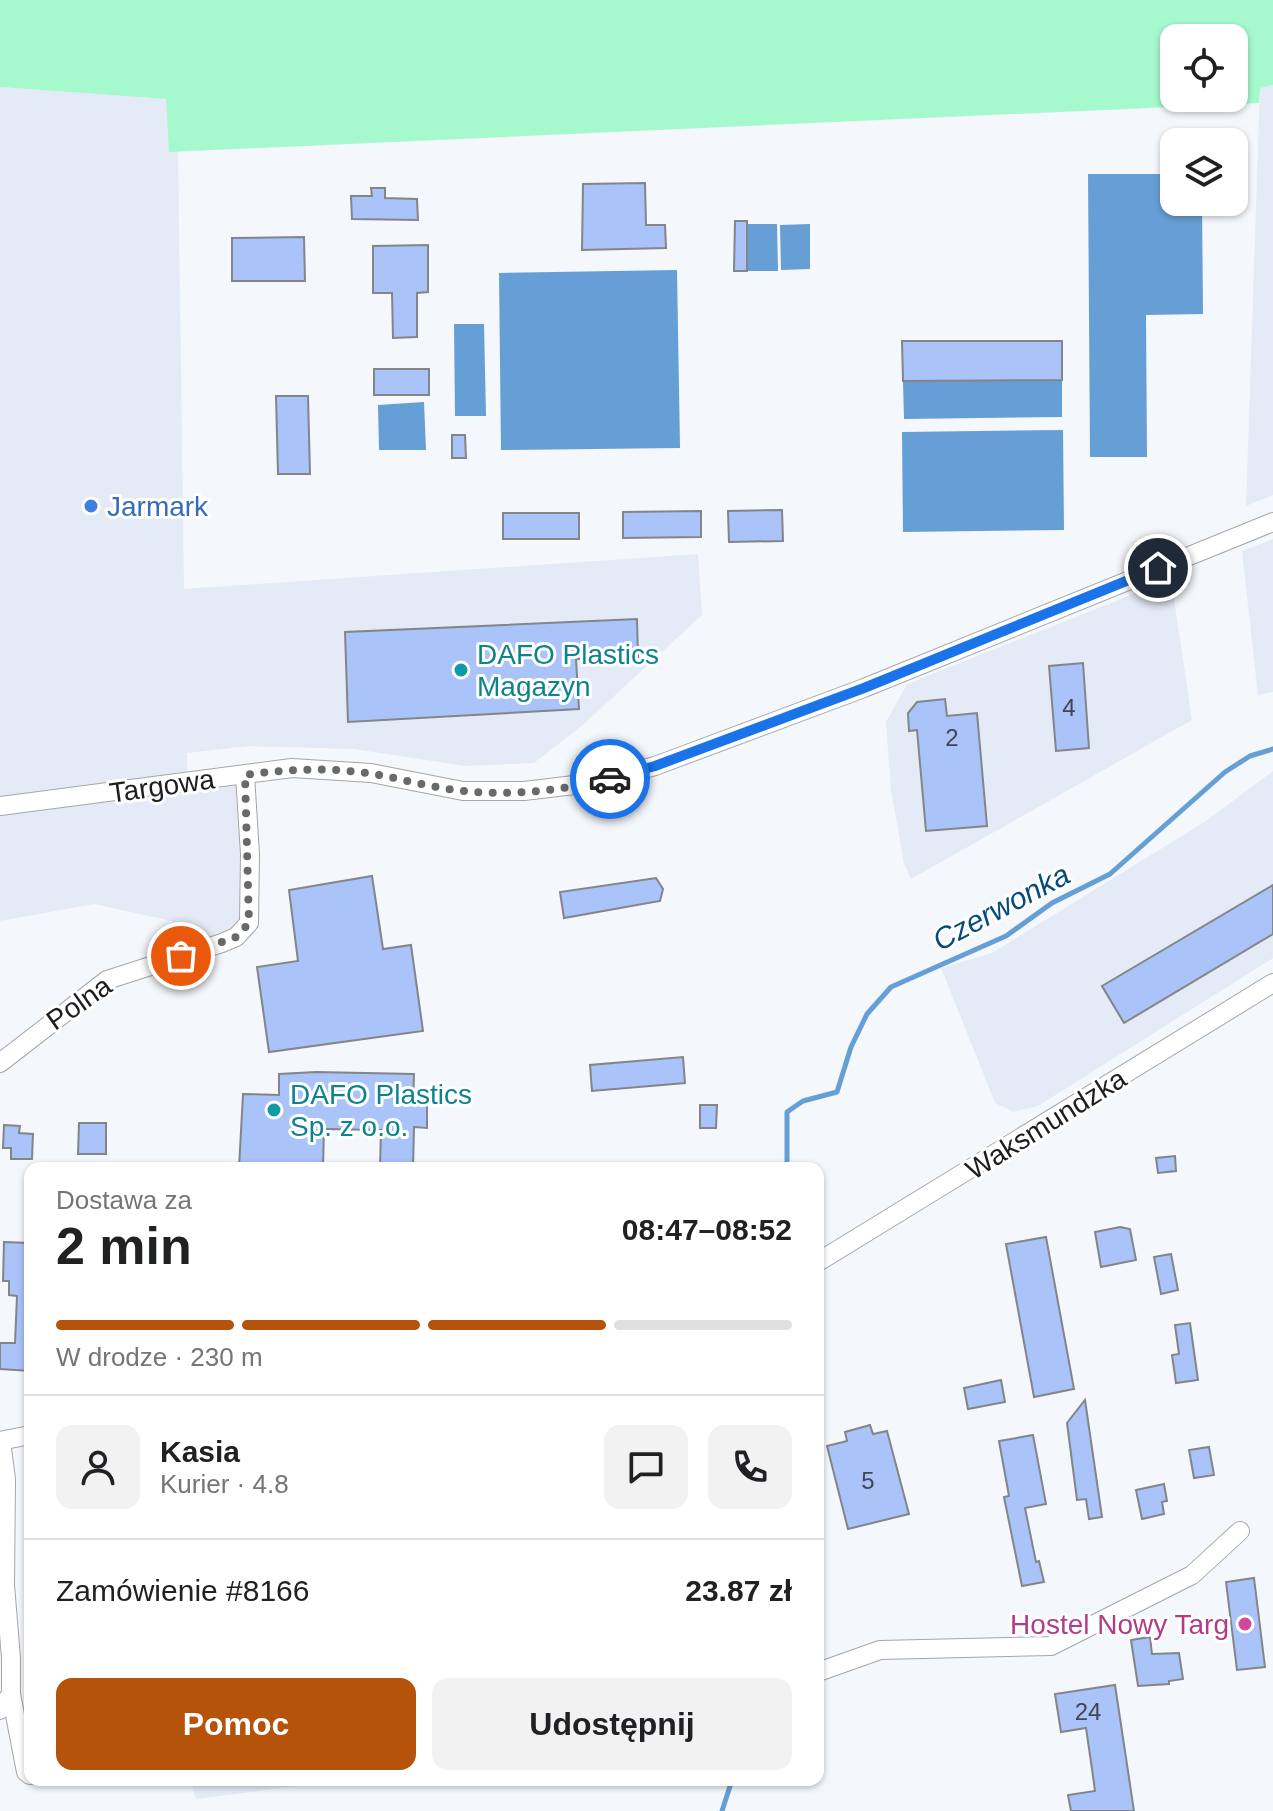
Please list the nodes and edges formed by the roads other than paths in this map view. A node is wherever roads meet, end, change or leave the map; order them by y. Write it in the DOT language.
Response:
graph roads {
  1 [pos="1273,522"];
  2 [pos="245,775"];
  3 [pos="0,806"];
  4 [pos="1273,983"];
  5 [pos="0,1063"];
  6 [pos="824,1258"];
  7 [pos="24,1436"];
  8 [pos="1,1441"];
  9 [pos="1240,1531"];
  10 [pos="824,1670"];
  11 [pos="11,1694"];
  12 [pos="0,1710"];
  13 [pos="24,1762"];
  1 -- 2 [label="street, Targowa"];
  2 -- 3 [label="street, Targowa"];
  2 -- 5 [label="street, Polna"];
  4 -- 6 [label="street, Waksmundzka"];
  7 -- 8 [label="street"];
  8 -- 11 [label="street"];
  9 -- 10 [label="street"];
  11 -- 12 [label="street"];
  11 -- 13 [label="street"];
}
